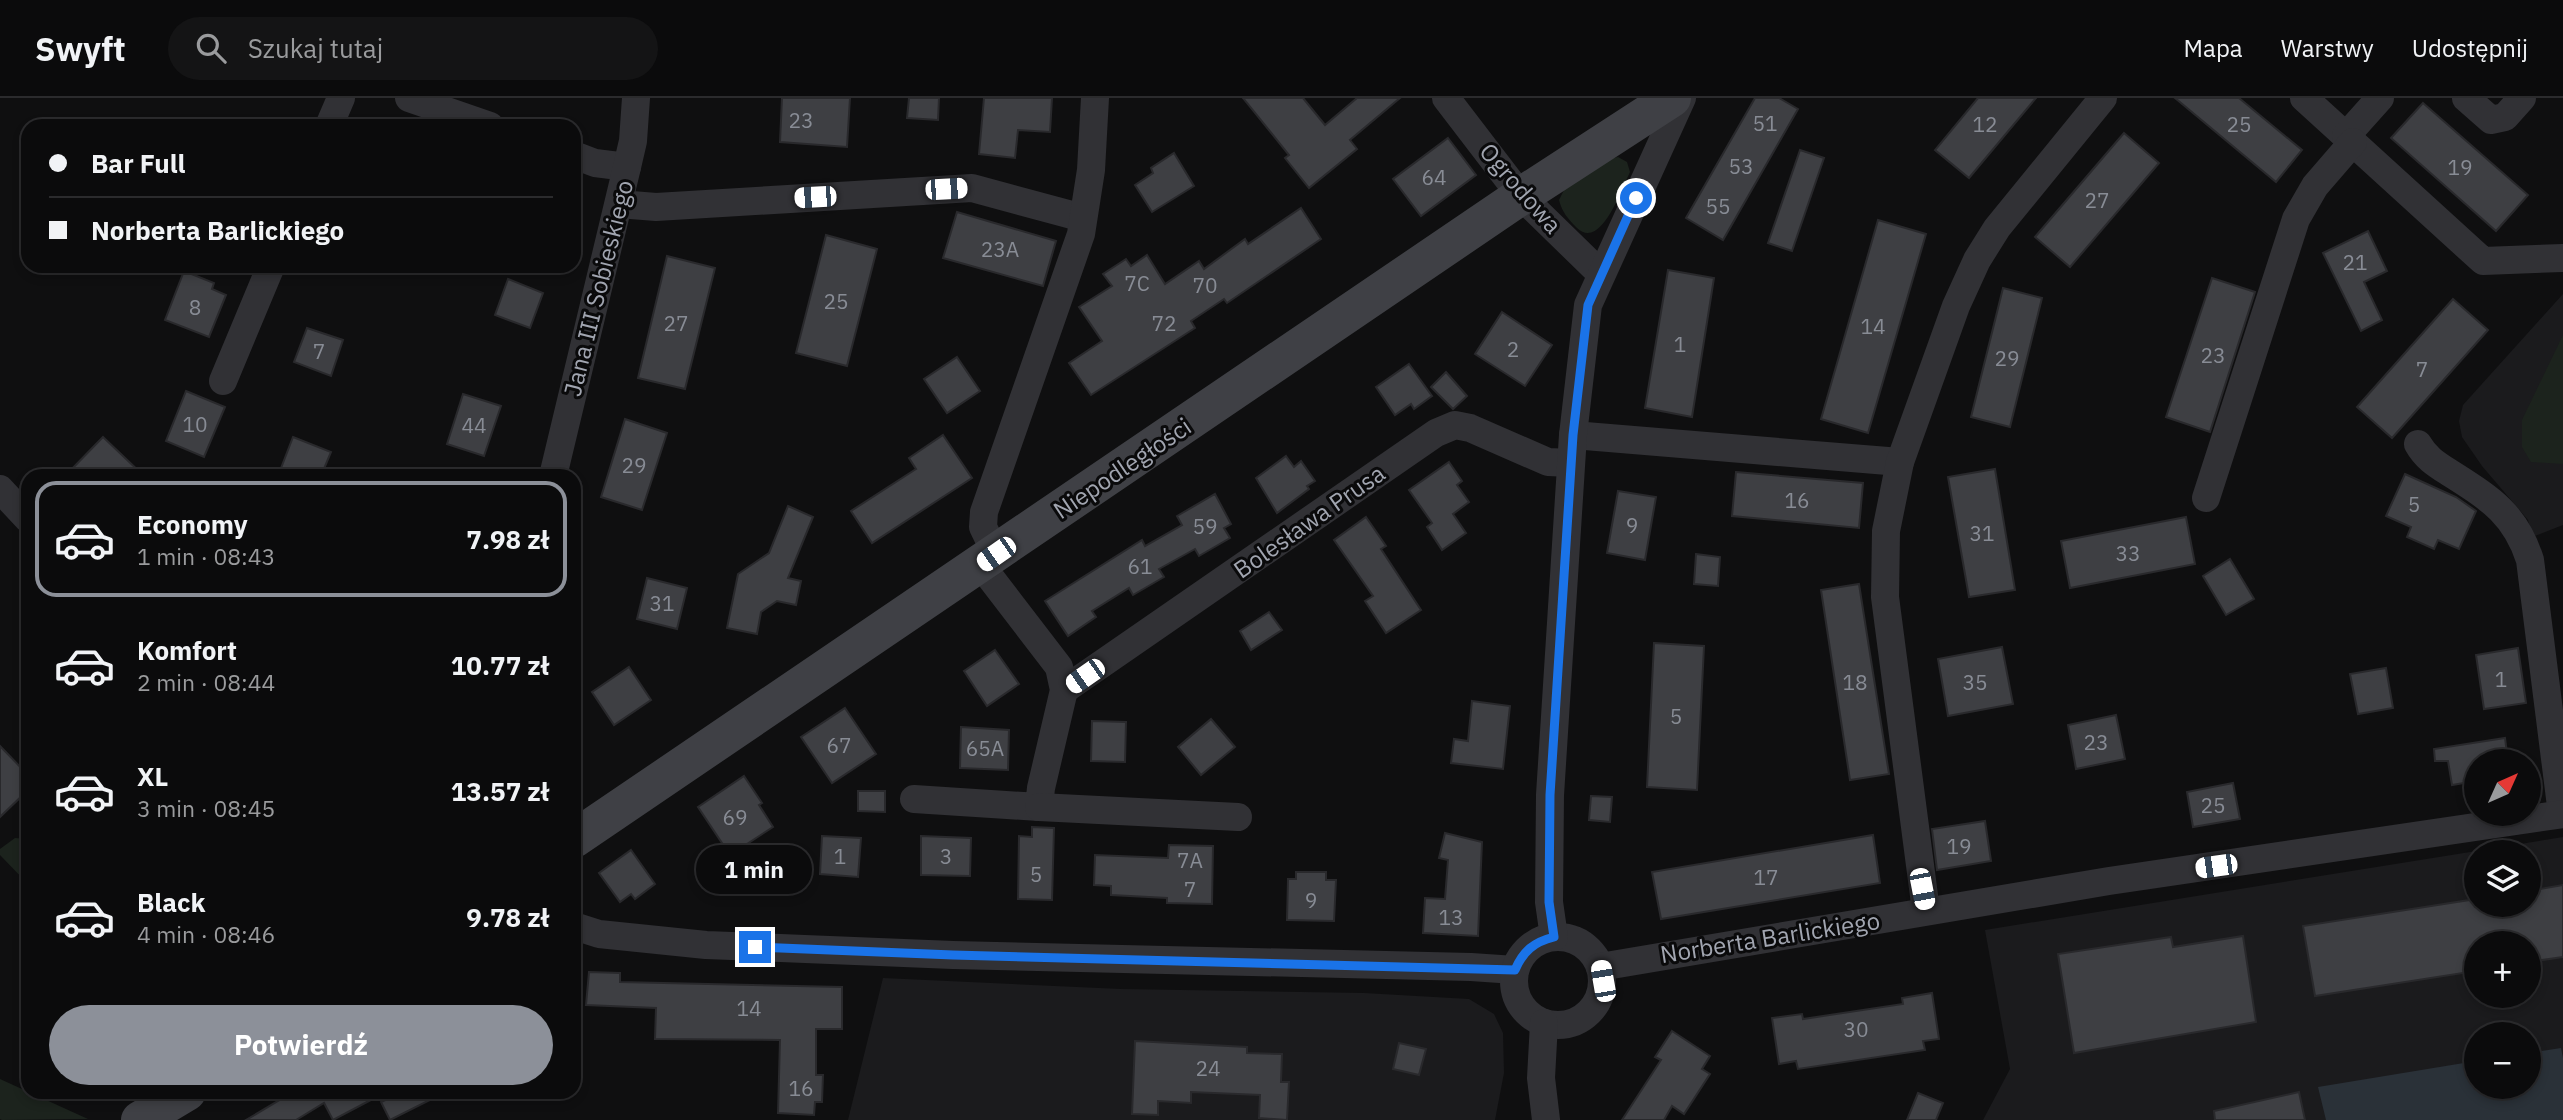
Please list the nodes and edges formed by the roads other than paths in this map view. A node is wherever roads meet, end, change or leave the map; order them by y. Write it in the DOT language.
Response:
graph roads {
  1 [pos="341,98"];
  2 [pos="409,98"];
  3 [pos="636,98"];
  4 [pos="1095,98"];
  5 [pos="1446,98"];
  6 [pos="1672,98"];
  7 [pos="1682,98"];
  8 [pos="2103,98"];
  9 [pos="2304,98"];
  10 [pos="2380,98"];
  11 [pos="2466,98"];
  12 [pos="2522,98"];
  13 [pos="332,119"];
  14 [pos="470,119"];
  15 [pos="2349,139"];
  16 [pos="581,158"];
  17 [pos="627,167"];
  18 [pos="1521,197"];
  19 [pos="618,204"];
  20 [pos="1083,218"];
  21 [pos="2563,258"];
  22 [pos="268,273"];
  23 [pos="1601,274"];
  24 [pos="223,381"];
  25 [pos="1573,435"];
  26 [pos="2418,444"];
  27 [pos="1900,462"];
  28 [pos="1571,463"];
  29 [pos="555,469"];
  30 [pos="0,489"];
  31 [pos="2206,498"];
  32 [pos="21,512"];
  33 [pos="988,559"];
  34 [pos="1064,690"];
  35 [pos="914,799"];
  36 [pos="1040,807"];
  37 [pos="2563,814"];
  38 [pos="1238,817"];
  39 [pos="581,834"];
  40 [pos="1926,911"];
  41 [pos="581,928"];
  42 [pos="1554,937"];
  43 [pos="1600,967"];
  44 [pos="1515,970"];
  45 [pos="1544,1023"];
  46 [pos="175,1099"];
  47 [pos="143,1118"];
  48 [pos="108,1120"];
  49 [pos="1546,1120"];
  1 -- 13 [label="street"];
  2 -- 14 [label="street"];
  3 -- 17 [label="street, Jana III Sobieskiego"];
  4 -- 20 [label="street"];
  5 -- 18 [label="street, Ogrodowa"];
  6 -- 18 [label="street, Niepodległości"];
  7 -- 23 [label="street"];
  8 -- 27 [label="street"];
  9 -- 15 [label="street"];
  10 -- 15 [label="street"];
  11 -- 12 [label="street"];
  15 -- 21 [label="street"];
  15 -- 31 [label="street"];
  16 -- 17 [label="street"];
  17 -- 19 [label="street, Jana III Sobieskiego"];
  18 -- 23 [label="street, Ogrodowa"];
  18 -- 33 [label="street, Niepodległości"];
  19 -- 20 [label="street"];
  19 -- 29 [label="street, Jana III Sobieskiego"];
  20 -- 33 [label="street"];
  22 -- 24 [label="street"];
  23 -- 25 [label="street"];
  25 -- 27 [label="street"];
  25 -- 28 [label="street"];
  26 -- 37 [label="street"];
  27 -- 40 [label="street"];
  28 -- 34 [label="street, Bolesława Prusa"];
  28 -- 42 [label="street"];
  30 -- 32 [label="street"];
  33 -- 34 [label="street"];
  33 -- 39 [label="street, Niepodległości"];
  34 -- 36 [label="street"];
  35 -- 36 [label="street"];
  36 -- 38 [label="street"];
  37 -- 40 [label="street, Norberta Barlickiego"];
  40 -- 43 [label="street, Norberta Barlickiego"];
  41 -- 44 [label="street"];
  42 -- 43 [label="street"];
  42 -- 44 [label="street"];
  43 -- 45 [label="street"];
  44 -- 45 [label="street"];
  45 -- 49 [label="street"];
  46 -- 47 [label="street"];
  47 -- 48 [label="street"];
}
